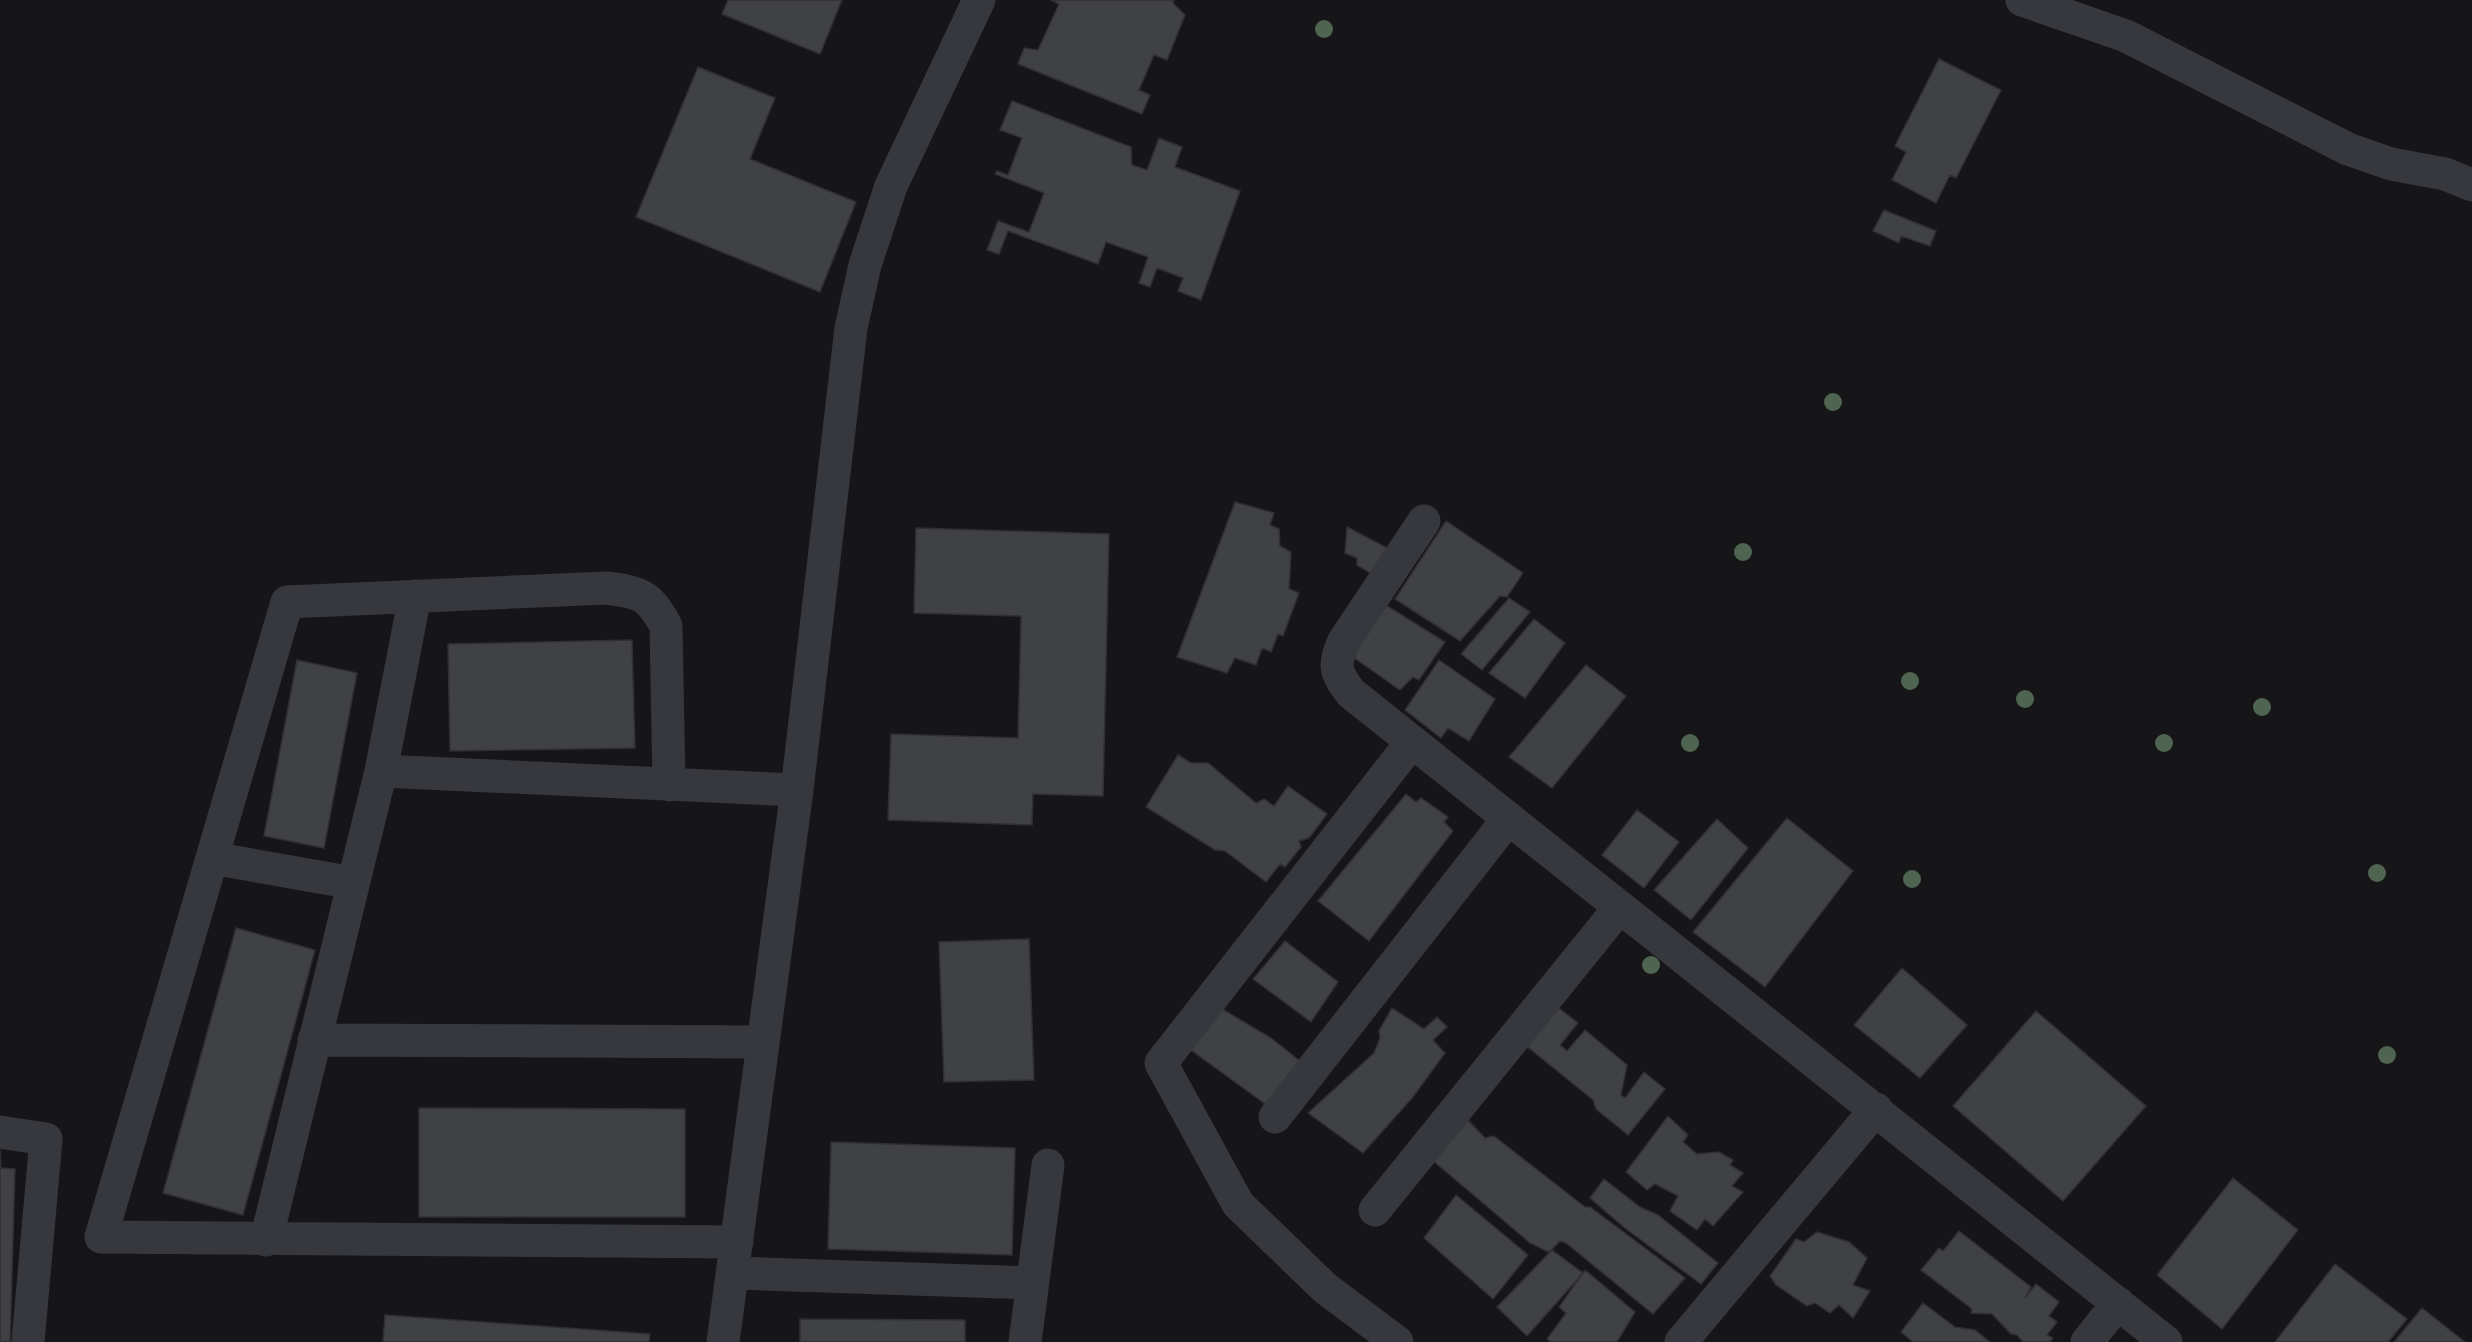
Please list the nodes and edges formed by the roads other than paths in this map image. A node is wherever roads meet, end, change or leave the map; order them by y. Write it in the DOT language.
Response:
graph roads {
  1 [pos="979,0"];
  2 [pos="2022,0"];
  3 [pos="2472,184"];
  4 [pos="1424,521"];
  5 [pos="415,596"];
  6 [pos="1411,743"];
  7 [pos="381,771"];
  8 [pos="669,785"];
  9 [pos="797,790"];
  10 [pos="1508,819"];
  11 [pos="212,858"];
  12 [pos="353,883"];
  13 [pos="1620,907"];
  14 [pos="314,1040"];
  15 [pos="763,1042"];
  16 [pos="1876,1108"];
  17 [pos="1275,1117"];
  18 [pos="0,1132"];
  19 [pos="1048,1165"];
  20 [pos="1375,1210"];
  21 [pos="266,1240"];
  22 [pos="735,1257"];
  23 [pos="1032,1283"];
  24 [pos="2118,1303"];
  25 [pos="28,1342"];
  26 [pos="723,1342"];
  27 [pos="1025,1342"];
  28 [pos="1397,1342"];
  29 [pos="1681,1342"];
  30 [pos="2087,1342"];
  31 [pos="2166,1342"];
  1 -- 9 [label="street"];
  2 -- 3 [label="street"];
  4 -- 6 [label="street"];
  5 -- 7 [label="street"];
  5 -- 8 [label="street"];
  5 -- 11 [label="street"];
  6 -- 10 [label="street"];
  6 -- 28 [label="street"];
  7 -- 8 [label="street"];
  7 -- 12 [label="street"];
  8 -- 9 [label="street"];
  9 -- 15 [label="street"];
  10 -- 13 [label="street"];
  10 -- 17 [label="street"];
  11 -- 12 [label="street"];
  11 -- 21 [label="street"];
  12 -- 14 [label="street"];
  13 -- 16 [label="street"];
  13 -- 20 [label="street"];
  14 -- 15 [label="street"];
  14 -- 21 [label="street"];
  15 -- 22 [label="street"];
  16 -- 24 [label="street"];
  16 -- 29 [label="street"];
  18 -- 25 [label="street"];
  19 -- 23 [label="street"];
  21 -- 22 [label="street"];
  22 -- 23 [label="street"];
  22 -- 26 [label="street"];
  23 -- 27 [label="street"];
  24 -- 30 [label="street"];
  24 -- 31 [label="street"];
}
